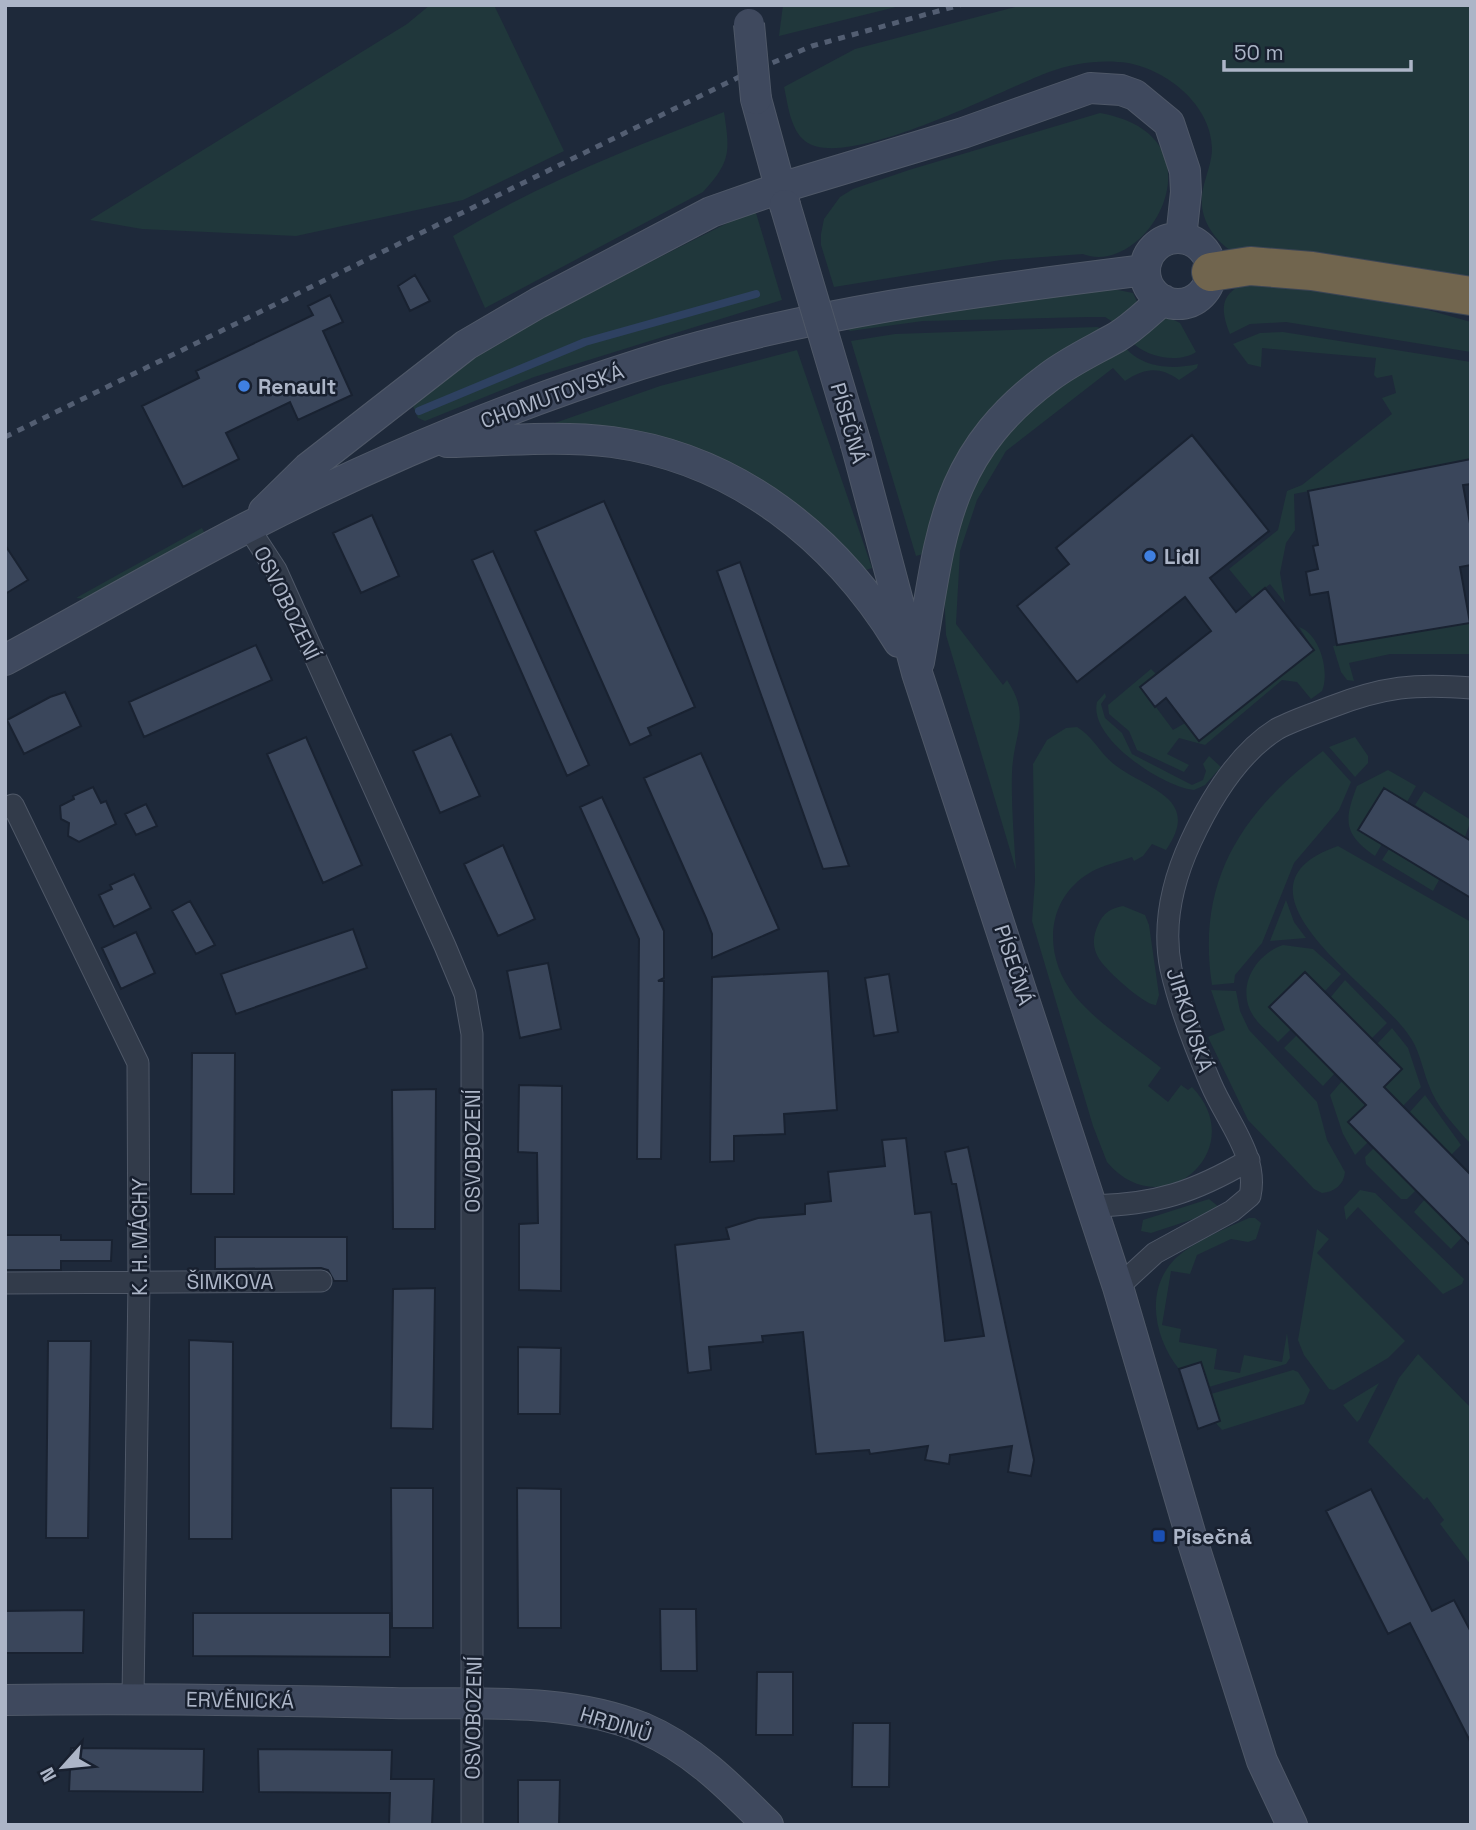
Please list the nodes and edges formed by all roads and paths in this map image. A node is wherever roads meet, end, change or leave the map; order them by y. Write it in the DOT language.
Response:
graph roads {
  1 [pos="749,15"];
  2 [pos="783,196"];
  3 [pos="1181,238"];
  4 [pos="1145,270"];
  5 [pos="1211,272"];
  6 [pos="1471,296"];
  7 [pos="1163,300"];
  8 [pos="429,442"];
  9 [pos="248,527"];
  10 [pos="5,660"];
  11 [pos="917,673"];
  12 [pos="1471,688"];
  13 [pos="9,806"];
  14 [pos="1249,1160"];
  15 [pos="1091,1206"];
  16 [pos="321,1281"];
  17 [pos="139,1282"];
  18 [pos="5,1283"];
  19 [pos="1118,1287"];
  20 [pos="133,1698"];
  21 [pos="5,1700"];
  22 [pos="474,1703"];
  23 [pos="472,1825"];
  24 [pos="768,1825"];
  25 [pos="1292,1825"];
  1 -- 2 [label="street, PÍSEČNÁ, bridge"];
  2 -- 3 [label="street"];
  2 -- 9 [label="street"];
  2 -- 11 [label="street, PÍSEČNÁ, bridge"];
  3 -- 4 [label="street"];
  3 -- 5 [label="street"];
  4 -- 7 [label="street"];
  4 -- 8 [label="street, CHOMUTOVSKÁ"];
  5 -- 6 [label="highway"];
  5 -- 7 [label="street"];
  7 -- 11 [label="street"];
  8 -- 9 [label="street, CHOMUTOVSKÁ"];
  8 -- 11 [label="street"];
  9 -- 10 [label="street, CHOMUTOVSKÁ"];
  9 -- 22 [label="street, OSVOBOZENÍ"];
  11 -- 15 [label="street, PÍSEČNÁ"];
  12 -- 14 [label="street, JIRKOVSKÁ"];
  13 -- 17 [label="street, K. H. MÁCHY"];
  14 -- 15 [label="street"];
  14 -- 19 [label="street"];
  15 -- 19 [label="street, PÍSEČNÁ"];
  16 -- 17 [label="street, ŠIMKOVA"];
  17 -- 18 [label="street, ŠIMKOVA"];
  17 -- 20 [label="street, K. H. MÁCHY"];
  19 -- 25 [label="street, PÍSEČNÁ"];
  20 -- 21 [label="street, ERVĚNICKÁ"];
  20 -- 22 [label="street, ERVĚNICKÁ"];
  22 -- 23 [label="street, OSVOBOZENÍ"];
  22 -- 24 [label="street, HRDINŮ"];
}
